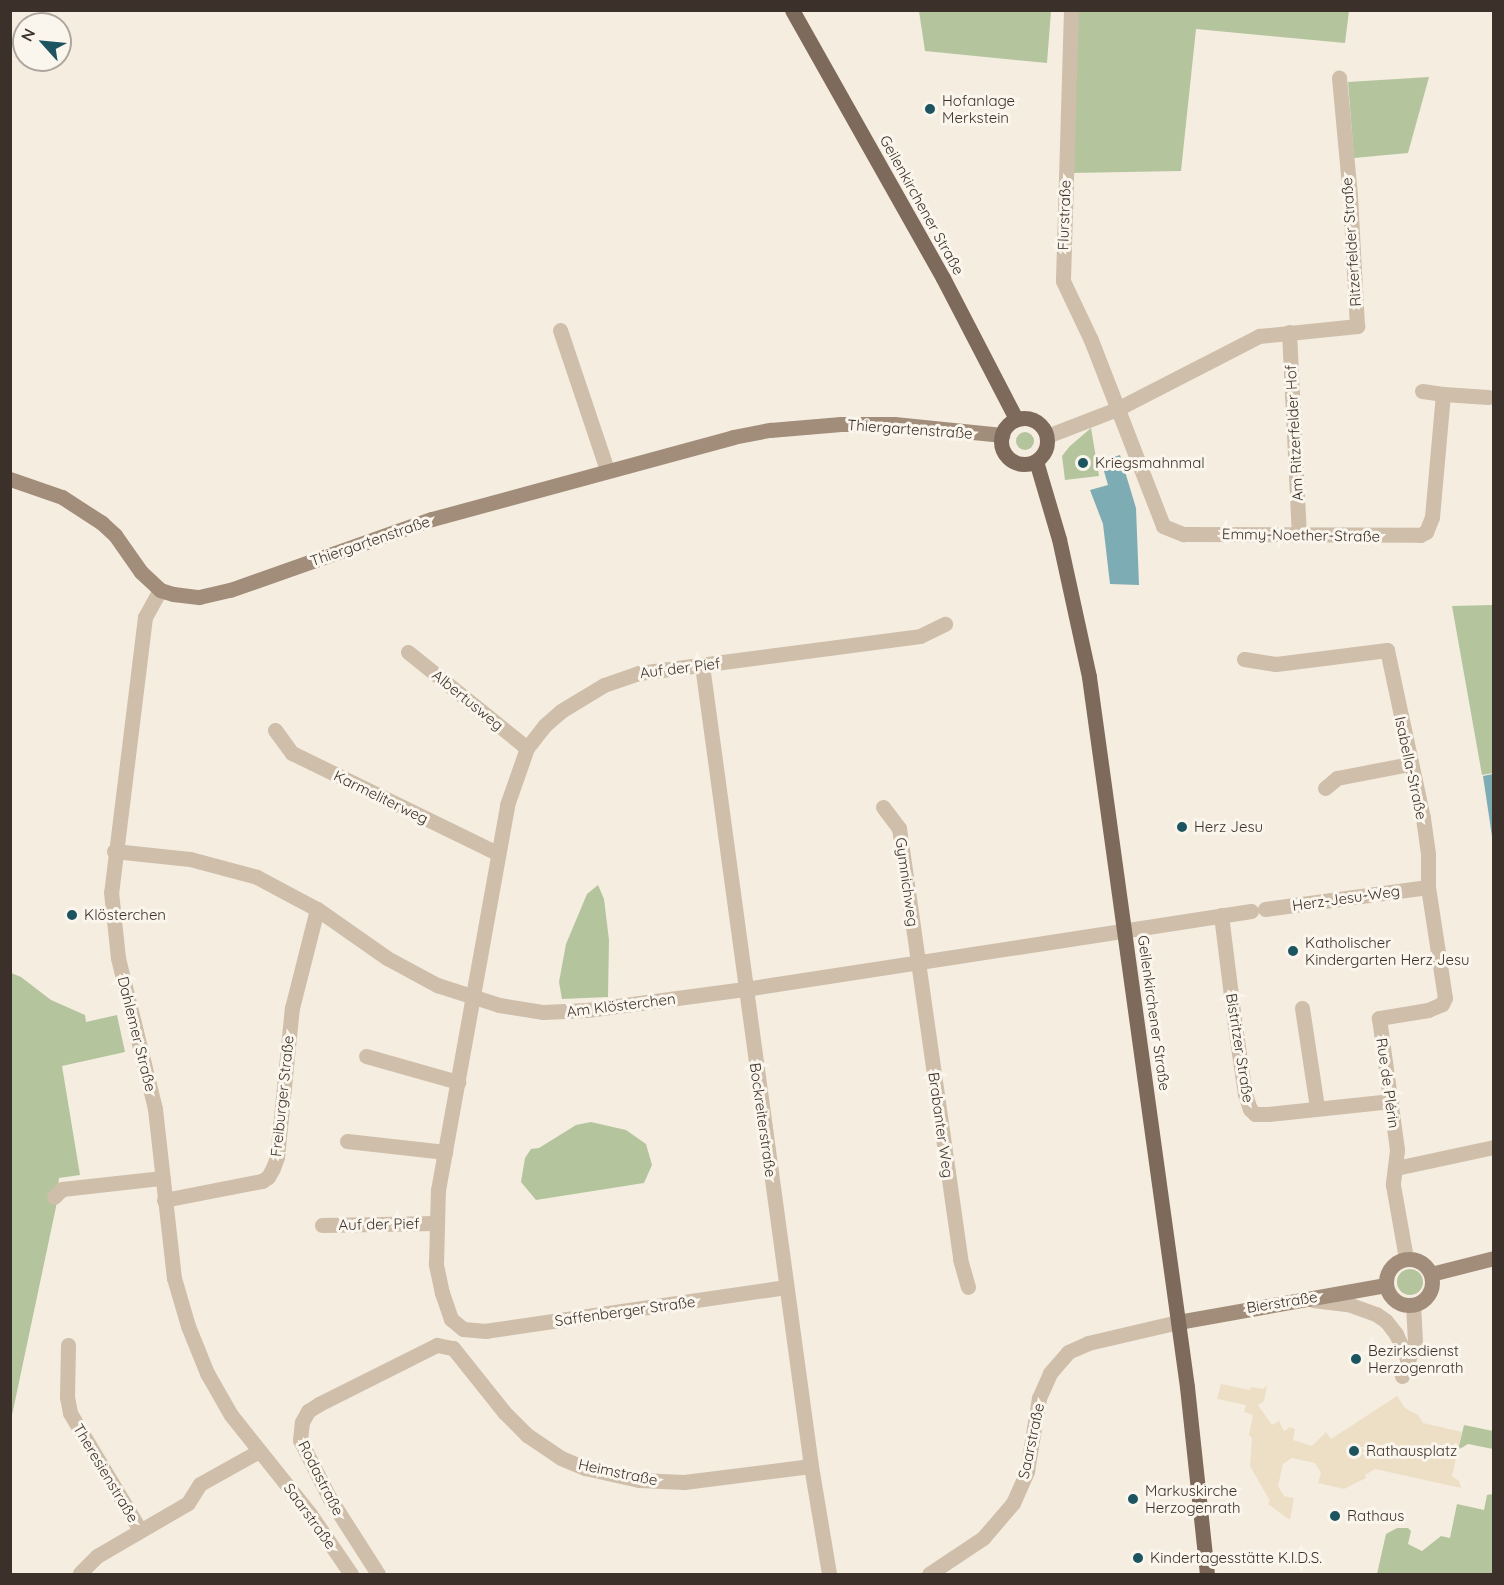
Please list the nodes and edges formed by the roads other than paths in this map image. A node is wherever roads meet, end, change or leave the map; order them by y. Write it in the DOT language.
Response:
graph roads {
  1 [pos="792,10"];
  2 [pos="1071,10"];
  3 [pos="1339,78"];
  4 [pos="560,330"];
  5 [pos="1289,332"];
  6 [pos="1422,391"];
  7 [pos="1443,394"];
  8 [pos="1488,397"];
  9 [pos="1117,409"];
  10 [pos="1016,419"];
  11 [pos="1002,435"];
  12 [pos="1047,436"];
  13 [pos="1035,461"];
  14 [pos="607,470"];
  15 [pos="10,479"];
  16 [pos="1299,534"];
  17 [pos="160,590"];
  18 [pos="945,624"];
  19 [pos="408,652"];
  20 [pos="1244,658"];
  21 [pos="702,665"];
  22 [pos="275,730"];
  23 [pos="527,748"];
  24 [pos="1410,764"];
  25 [pos="1325,788"];
  26 [pos="883,807"];
  27 [pos="114,851"];
  28 [pos="497,853"];
  29 [pos="1428,886"];
  30 [pos="317,909"];
  31 [pos="1221,915"];
  32 [pos="1123,929"];
  33 [pos="919,963"];
  34 [pos="745,989"];
  35 [pos="471,998"];
  36 [pos="1302,1008"];
  37 [pos="366,1056"];
  38 [pos="458,1082"];
  39 [pos="1391,1101"];
  40 [pos="1317,1107"];
  41 [pos="347,1141"];
  42 [pos="1494,1147"];
  43 [pos="445,1152"];
  44 [pos="1396,1168"];
  45 [pos="162,1178"];
  46 [pos="54,1197"];
  47 [pos="164,1200"];
  48 [pos="436,1222"];
  49 [pos="322,1225"];
  50 [pos="1406,1258"];
  51 [pos="1494,1258"];
  52 [pos="1431,1274"];
  53 [pos="1386,1285"];
  54 [pos="786,1287"];
  55 [pos="968,1287"];
  56 [pos="1304,1299"];
  57 [pos="1413,1305"];
  58 [pos="1178,1322"];
  59 [pos="463,1329"];
  60 [pos="68,1344"];
  61 [pos="437,1345"];
  62 [pos="1408,1361"];
  63 [pos="1402,1376"];
  64 [pos="263,1455"];
  65 [pos="811,1466"];
  66 [pos="140,1530"];
  67 [pos="80,1573"];
  68 [pos="351,1575"];
  69 [pos="378,1575"];
  70 [pos="829,1575"];
  71 [pos="929,1575"];
  72 [pos="1207,1575"];
  1 -- 10 [label="main road, Geilenkirchener Straße"];
  2 -- 9 [label="street, Flurstraße"];
  3 -- 5 [label="street, Ritzerfelder Straße"];
  4 -- 14 [label="street"];
  5 -- 9 [label="street, Ritzerfelder Straße"];
  5 -- 16 [label="street, Am Ritzerfelder Hof"];
  6 -- 7 [label="street"];
  7 -- 8 [label="street"];
  7 -- 16 [label="street, Emmy-Noether-Straße"];
  9 -- 12 [label="street, Ritzerfelder Straße"];
  9 -- 16 [label="street, Emmy-Noether-Straße"];
  10 -- 11 [label="main road"];
  10 -- 12 [label="main road"];
  11 -- 13 [label="main road"];
  11 -- 14 [label="main road, Thiergartenstraße"];
  12 -- 13 [label="main road"];
  13 -- 32 [label="main road, Geilenkirchener Straße"];
  14 -- 17 [label="main road, Thiergartenstraße"];
  15 -- 17 [label="main road"];
  17 -- 27 [label="street, Dahlemer Straße"];
  18 -- 21 [label="street, Auf der Pief"];
  19 -- 23 [label="street, Albertusweg"];
  20 -- 24 [label="street, Isabella-Straße"];
  21 -- 23 [label="street, Auf der Pief"];
  21 -- 34 [label="street, Bockreiterstraße"];
  22 -- 28 [label="street, Karmeliterweg"];
  23 -- 28 [label="street, Auf der Pief"];
  24 -- 25 [label="street"];
  24 -- 29 [label="street, Isabella-Straße"];
  26 -- 33 [label="street, Gymnichweg"];
  27 -- 30 [label="street, Am Klösterchen"];
  27 -- 45 [label="street, Dahlemer Straße"];
  28 -- 35 [label="street, Auf der Pief"];
  29 -- 31 [label="street, Herz-Jesu-Weg"];
  29 -- 39 [label="street, Rue de Plérin"];
  30 -- 35 [label="street, Am Klösterchen"];
  30 -- 47 [label="street, Freiburger Straße"];
  31 -- 32 [label="street, Herz-Jesu-Weg"];
  31 -- 40 [label="street, Bistritzer Straße"];
  32 -- 33 [label="street, Am Klösterchen"];
  32 -- 58 [label="main road, Geilenkirchener Straße"];
  33 -- 34 [label="street, Am Klösterchen"];
  33 -- 55 [label="street, Brabanter Weg"];
  34 -- 35 [label="street, Am Klösterchen"];
  34 -- 54 [label="street, Bockreiterstraße"];
  35 -- 38 [label="street, Auf der Pief"];
  36 -- 40 [label="street"];
  37 -- 38 [label="street"];
  38 -- 43 [label="street, Auf der Pief"];
  39 -- 40 [label="street, Bistritzer Straße"];
  39 -- 44 [label="street, Rue de Plérin"];
  41 -- 43 [label="street"];
  42 -- 44 [label="street"];
  43 -- 48 [label="street, Auf der Pief"];
  44 -- 50 [label="street, Rue de Plérin"];
  45 -- 46 [label="street"];
  45 -- 47 [label="street, Dahlemer Straße"];
  47 -- 64 [label="street, Dahlemer Straße"];
  48 -- 49 [label="street, Auf der Pief"];
  48 -- 59 [label="street, Auf der Pief"];
  50 -- 52 [label="main road"];
  50 -- 53 [label="main road"];
  51 -- 52 [label="main road"];
  52 -- 57 [label="main road"];
  53 -- 56 [label="main road, Bierstraße"];
  53 -- 57 [label="main road"];
  54 -- 59 [label="street, Saffenberger Straße"];
  54 -- 65 [label="street, Bockreiterstraße"];
  56 -- 58 [label="main road, Bierstraße"];
  56 -- 62 [label="street"];
  57 -- 62 [label="street"];
  58 -- 71 [label="street, Saarstraße"];
  58 -- 72 [label="main road, Geilenkirchener Straße"];
  60 -- 66 [label="street, Theresienstraße"];
  61 -- 65 [label="street, Heimstraße"];
  61 -- 69 [label="street, Rodastraße"];
  62 -- 63 [label="street"];
  64 -- 66 [label="street, Theresienstraße"];
  64 -- 68 [label="street, Saarstraße"];
  65 -- 70 [label="street, Bockreiterstraße"];
  66 -- 67 [label="street, Theresienstraße"];
}
